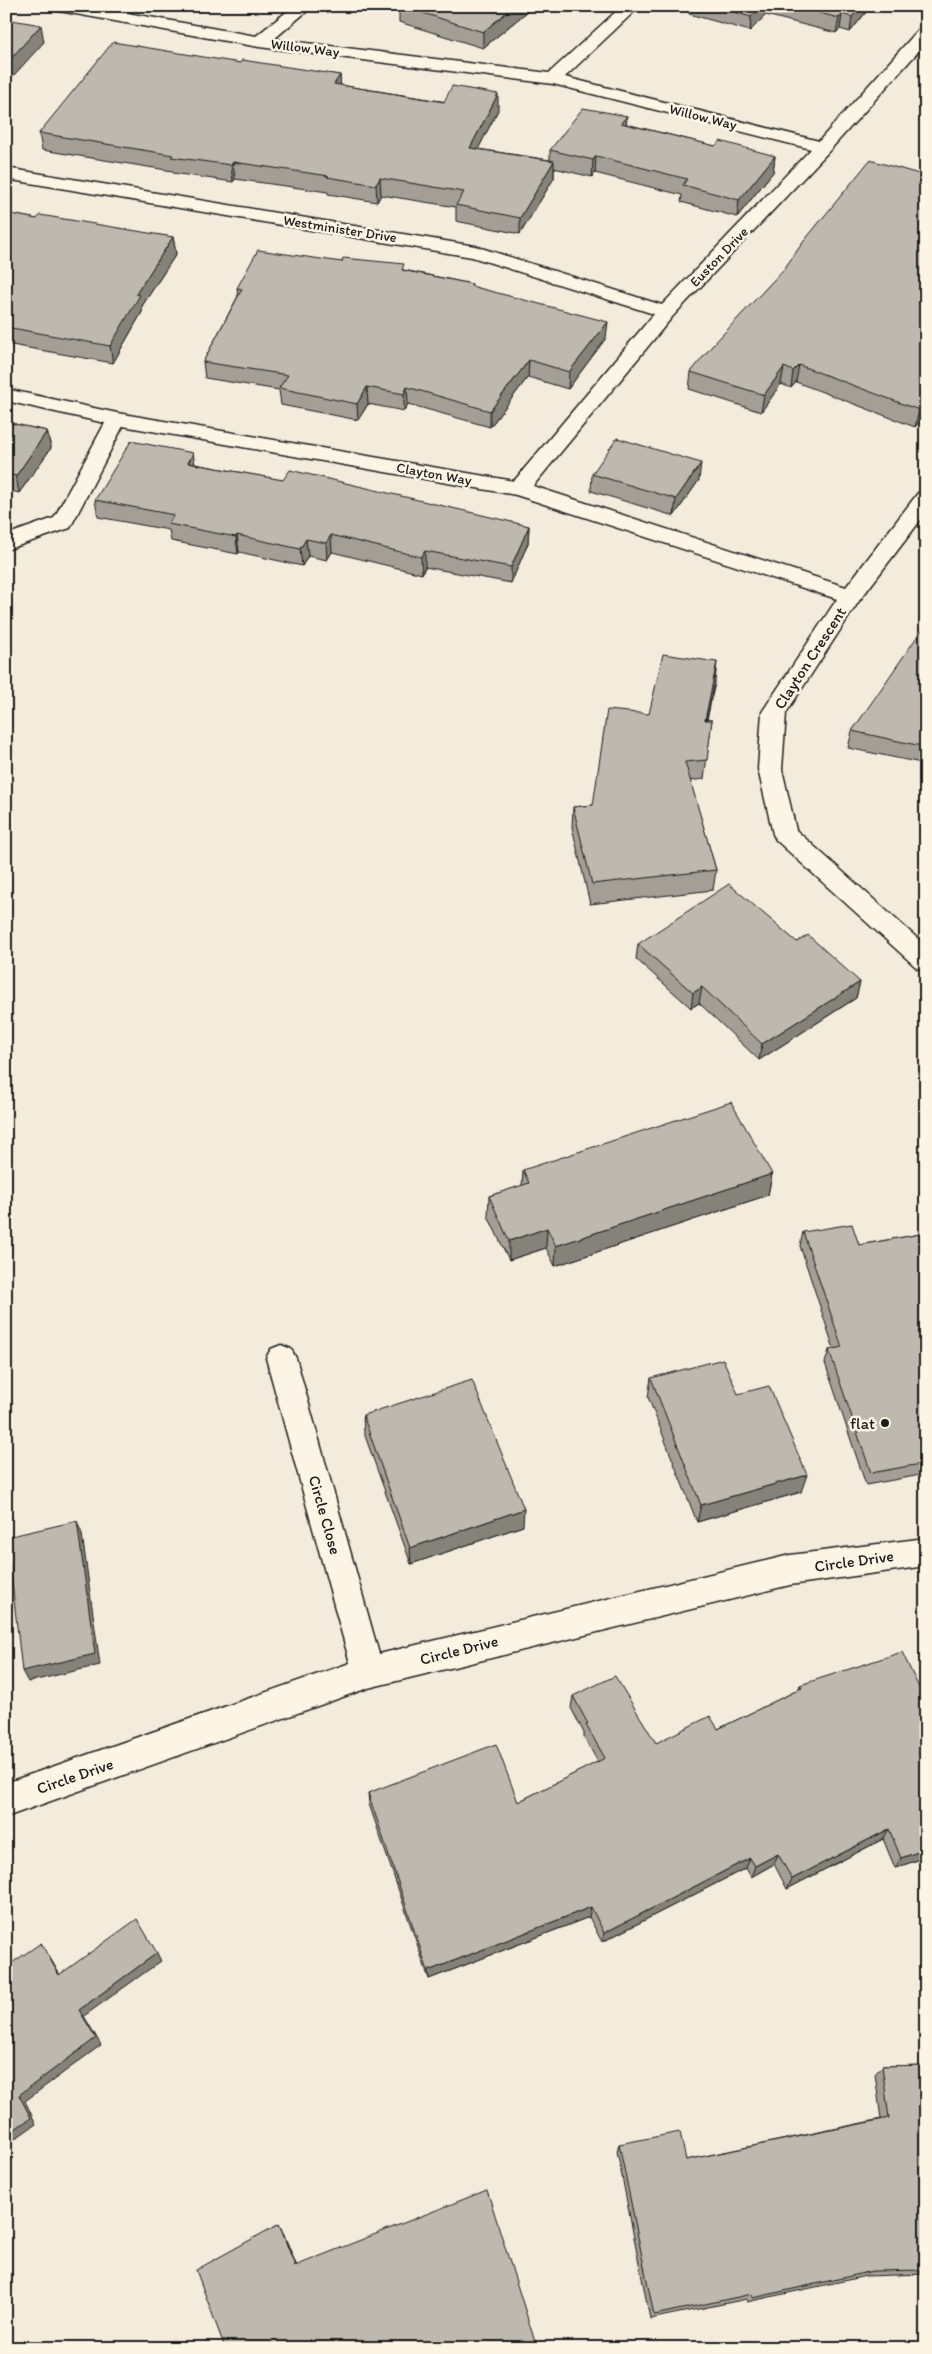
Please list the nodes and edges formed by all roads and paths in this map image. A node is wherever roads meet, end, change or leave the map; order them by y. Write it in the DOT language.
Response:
graph roads {
  1 [pos="59,6"];
  2 [pos="305,6"];
  3 [pos="632,6"];
  4 [pos="926,32"];
  5 [pos="259,42"];
  6 [pos="553,79"];
  7 [pos="823,147"];
  8 [pos="6,174"];
  9 [pos="666,312"];
  10 [pos="6,395"];
  11 [pos="117,419"];
  12 [pos="519,489"];
  13 [pos="925,499"];
  14 [pos="6,543"];
  15 [pos="851,596"];
  16 [pos="926,961"];
  17 [pos="281,1358"];
  18 [pos="926,1552"];
  19 [pos="368,1672"];
  20 [pos="6,1800"];
  1 -- 5 [label="street, Willow Way"];
  2 -- 5 [label="street"];
  3 -- 6 [label="street"];
  4 -- 7 [label="street, Euston Drive"];
  5 -- 6 [label="street, Willow Way"];
  6 -- 7 [label="street, Willow Way"];
  7 -- 9 [label="street, Euston Drive"];
  8 -- 9 [label="street, Westminister Drive"];
  9 -- 12 [label="street, Euston Drive"];
  10 -- 11 [label="street, Clayton Way"];
  11 -- 12 [label="street, Clayton Way"];
  11 -- 14 [label="street"];
  12 -- 15 [label="street, Clayton Way"];
  13 -- 15 [label="street, Clayton Crescent"];
  15 -- 16 [label="street, Clayton Crescent"];
  17 -- 19 [label="street, Circle Close"];
  18 -- 19 [label="street, Circle Drive"];
  19 -- 20 [label="street, Circle Drive"];
}
